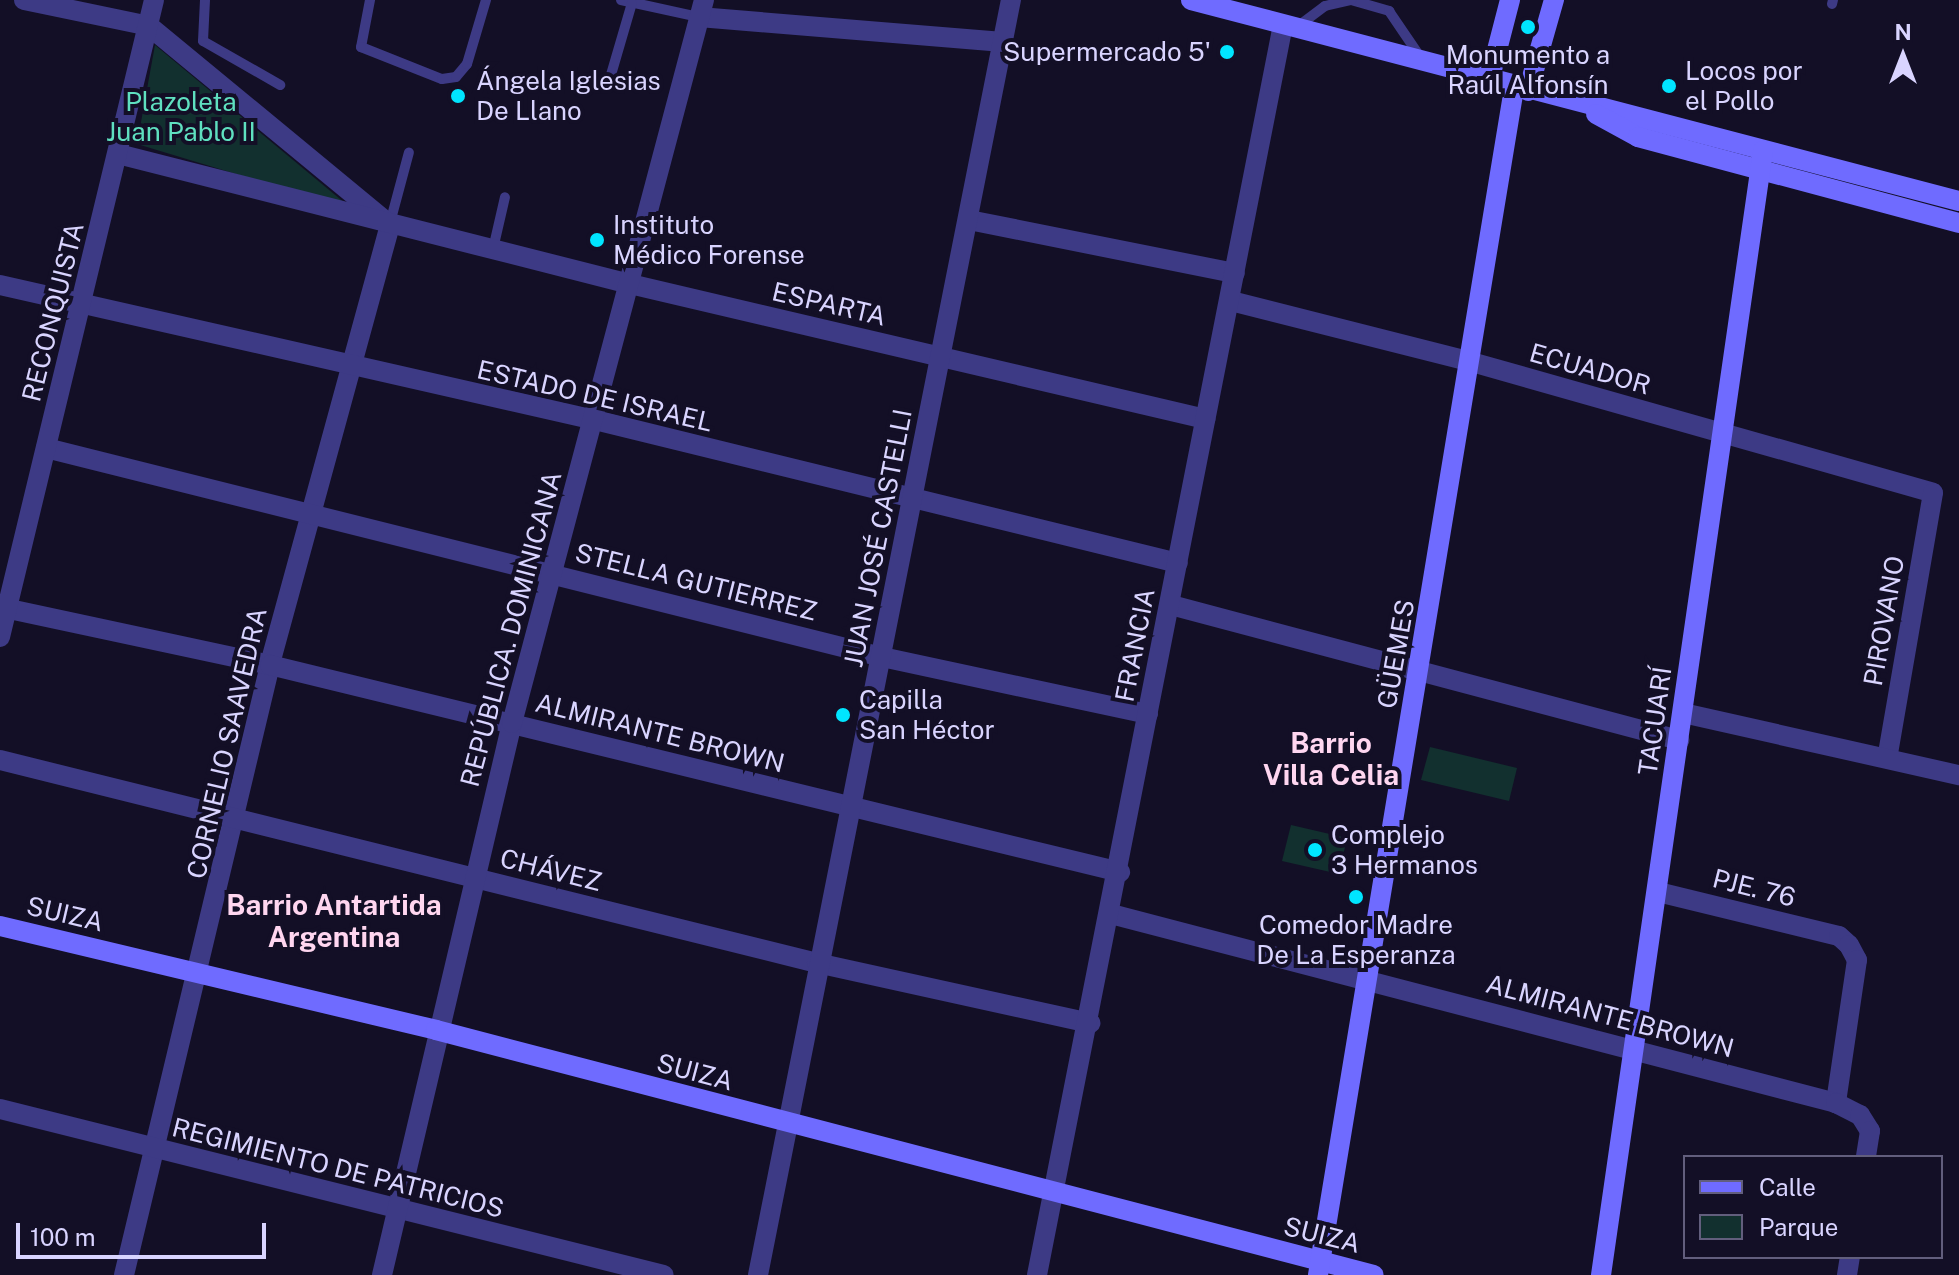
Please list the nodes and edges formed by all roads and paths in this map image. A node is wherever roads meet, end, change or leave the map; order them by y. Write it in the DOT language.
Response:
graph roads {
  1 [pos="24,0"];
  2 [pos="154,0"];
  3 [pos="205,0"];
  4 [pos="370,0"];
  5 [pos="486,0"];
  6 [pos="1011,0"];
  7 [pos="1351,0"];
  8 [pos="1510,0"];
  9 [pos="1554,0"];
  10 [pos="1197,1"];
  11 [pos="634,2"];
  12 [pos="702,8"];
  13 [pos="149,26"];
  14 [pos="1288,27"];
  15 [pos="1000,42"];
  16 [pos="1424,64"];
  17 [pos="1489,81"];
  18 [pos="280,85"];
  19 [pos="608,85"];
  20 [pos="1521,90"];
  21 [pos="1578,104"];
  22 [pos="1763,151"];
  23 [pos="409,152"];
  24 [pos="118,154"];
  25 [pos="1759,173"];
  26 [pos="505,197"];
  27 [pos="1959,201"];
  28 [pos="969,220"];
  29 [pos="1959,223"];
  30 [pos="390,225"];
  31 [pos="493,249"];
  32 [pos="1235,273"];
  33 [pos="630,284"];
  34 [pos="0,285"];
  35 [pos="1231,301"];
  36 [pos="83,306"];
  37 [pos="938,356"];
  38 [pos="1468,361"];
  39 [pos="349,368"];
  40 [pos="1205,419"];
  41 [pos="595,420"];
  42 [pos="1720,434"];
  43 [pos="46,448"];
  44 [pos="1933,493"];
  45 [pos="911,496"];
  46 [pos="309,516"];
  47 [pos="1178,563"];
  48 [pos="550,572"];
  49 [pos="1171,605"];
  50 [pos="3,607"];
  51 [pos="0,637"];
  52 [pos="882,657"];
  53 [pos="270,665"];
  54 [pos="1420,671"];
  55 [pos="1683,713"];
  56 [pos="1148,714"];
  57 [pos="512,723"];
  58 [pos="1679,740"];
  59 [pos="1887,758"];
  60 [pos="0,760"];
  61 [pos="1959,775"];
  62 [pos="851,806"];
  63 [pos="236,816"];
  64 [pos="1120,872"];
  65 [pos="473,877"];
  66 [pos="1658,892"];
  67 [pos="1111,914"];
  68 [pos="0,926"];
  69 [pos="817,963"];
  70 [pos="200,971"];
  71 [pos="1367,980"];
  72 [pos="1091,1023"];
  73 [pos="436,1030"];
  74 [pos="1636,1050"];
  75 [pos="1836,1103"];
  76 [pos="0,1109"];
  77 [pos="785,1123"];
  78 [pos="155,1148"];
  79 [pos="1866,1155"];
  80 [pos="1054,1192"];
  81 [pos="396,1210"];
  82 [pos="1319,1268"];
  83 [pos="124,1275"];
  84 [pos="382,1275"];
  85 [pos="664,1275"];
  86 [pos="758,1275"];
  87 [pos="1037,1275"];
  88 [pos="1374,1275"];
  89 [pos="1601,1275"];
  1 -- 13 [label="street"];
  2 -- 13 [label="street, RECONQUISTA"];
  3 -- 18 [label="lane"];
  4 -- 5 [label="lane"];
  6 -- 15 [label="street, JUAN JOSÉ CASTELLI"];
  7 -- 14 [label="lane"];
  7 -- 16 [label="lane"];
  8 -- 17 [label="street"];
  9 -- 20 [label="street, GÜEMES"];
  10 -- 14 [label="street"];
  11 -- 12 [label="lane"];
  11 -- 19 [label="lane"];
  12 -- 15 [label="street"];
  12 -- 33 [label="street, REPÚBLICA. DOMINICANA"];
  13 -- 24 [label="street, RECONQUISTA"];
  13 -- 30 [label="street"];
  14 -- 16 [label="street"];
  14 -- 32 [label="street, FRANCIA"];
  15 -- 28 [label="street, JUAN JOSÉ CASTELLI"];
  16 -- 17 [label="street"];
  17 -- 20 [label="street"];
  20 -- 21 [label="street"];
  20 -- 38 [label="street, GÜEMES"];
  21 -- 22 [label="street"];
  21 -- 25 [label="street"];
  22 -- 25 [label="street, TACUARÍ"];
  22 -- 27 [label="street"];
  23 -- 30 [label="lane"];
  24 -- 30 [label="street, ESPARTA"];
  24 -- 36 [label="street, RECONQUISTA"];
  25 -- 29 [label="street"];
  25 -- 42 [label="street, TACUARÍ"];
  26 -- 31 [label="lane"];
  28 -- 32 [label="street"];
  28 -- 37 [label="street, JUAN JOSÉ CASTELLI"];
  30 -- 31 [label="street, ESPARTA"];
  30 -- 39 [label="street, CORNELIO SAAVEDRA"];
  31 -- 33 [label="street, ESPARTA"];
  32 -- 35 [label="street, FRANCIA"];
  33 -- 37 [label="street, ESPARTA"];
  33 -- 41 [label="street, REPÚBLICA. DOMINICANA"];
  34 -- 36 [label="street, ESTADO DE ISRAEL"];
  35 -- 38 [label="street, ECUADOR"];
  35 -- 40 [label="street, FRANCIA"];
  36 -- 39 [label="street, ESTADO DE ISRAEL"];
  36 -- 43 [label="street, RECONQUISTA"];
  37 -- 40 [label="street, ESPARTA"];
  37 -- 45 [label="street, JUAN JOSÉ CASTELLI"];
  38 -- 42 [label="street, ECUADOR"];
  38 -- 54 [label="street, GÜEMES"];
  39 -- 41 [label="street, ESTADO DE ISRAEL"];
  39 -- 46 [label="street, CORNELIO SAAVEDRA"];
  40 -- 47 [label="street, FRANCIA"];
  41 -- 45 [label="street, ESTADO DE ISRAEL"];
  41 -- 48 [label="street, REPÚBLICA. DOMINICANA"];
  42 -- 44 [label="street, ECUADOR"];
  42 -- 55 [label="street, TACUARÍ"];
  43 -- 46 [label="street, STELLA GUTIERREZ"];
  43 -- 50 [label="street, RECONQUISTA"];
  44 -- 59 [label="street, PIROVANO"];
  45 -- 47 [label="street, ESTADO DE ISRAEL"];
  45 -- 52 [label="street, JUAN JOSÉ CASTELLI"];
  46 -- 48 [label="street, STELLA GUTIERREZ"];
  46 -- 53 [label="street, CORNELIO SAAVEDRA"];
  47 -- 49 [label="street, FRANCIA"];
  48 -- 52 [label="street, STELLA GUTIERREZ"];
  48 -- 57 [label="street, REPÚBLICA. DOMINICANA"];
  49 -- 54 [label="street"];
  49 -- 56 [label="street, FRANCIA"];
  50 -- 51 [label="street, RECONQUISTA"];
  50 -- 53 [label="street, ALMIRANTE BROWN"];
  52 -- 56 [label="street, STELLA GUTIERREZ"];
  52 -- 62 [label="street, JUAN JOSÉ CASTELLI"];
  53 -- 57 [label="street, ALMIRANTE BROWN"];
  53 -- 63 [label="street, CORNELIO SAAVEDRA"];
  54 -- 58 [label="street"];
  54 -- 71 [label="street, GÜEMES"];
  55 -- 58 [label="street, TACUARÍ"];
  55 -- 59 [label="street"];
  56 -- 64 [label="street, FRANCIA"];
  57 -- 62 [label="street, ALMIRANTE BROWN"];
  57 -- 65 [label="street, REPÚBLICA. DOMINICANA"];
  58 -- 66 [label="street, TACUARÍ"];
  59 -- 61 [label="street"];
  60 -- 63 [label="street, CHÁVEZ"];
  62 -- 64 [label="street, ALMIRANTE BROWN"];
  62 -- 69 [label="street, JUAN JOSÉ CASTELLI"];
  63 -- 65 [label="street, CHÁVEZ"];
  63 -- 70 [label="street, CORNELIO SAAVEDRA"];
  64 -- 67 [label="street, FRANCIA"];
  65 -- 69 [label="street, CHÁVEZ"];
  65 -- 73 [label="street, REPÚBLICA. DOMINICANA"];
  66 -- 74 [label="street, TACUARÍ"];
  66 -- 75 [label="street, PJE. 76"];
  67 -- 71 [label="street, ALMIRANTE BROWN"];
  67 -- 72 [label="street, FRANCIA"];
  68 -- 70 [label="street, SUIZA"];
  69 -- 72 [label="street, CHÁVEZ"];
  69 -- 77 [label="street, JUAN JOSÉ CASTELLI"];
  70 -- 73 [label="street, SUIZA"];
  70 -- 78 [label="street, CORNELIO SAAVEDRA"];
  71 -- 74 [label="street, ALMIRANTE BROWN"];
  71 -- 82 [label="street, GÜEMES"];
  72 -- 80 [label="street, FRANCIA"];
  73 -- 77 [label="street, SUIZA"];
  73 -- 81 [label="street, REPÚBLICA. DOMINICANA"];
  74 -- 75 [label="street, ALMIRANTE BROWN"];
  74 -- 89 [label="street, TACUARÍ"];
  75 -- 79 [label="street, ALMIRANTE BROWN"];
  76 -- 78 [label="street, REGIMIENTO DE PATRICIOS"];
  77 -- 80 [label="street, SUIZA"];
  77 -- 86 [label="street, JUAN JOSÉ CASTELLI"];
  78 -- 81 [label="street, REGIMIENTO DE PATRICIOS"];
  78 -- 83 [label="street, CORNELIO SAAVEDRA"];
  80 -- 82 [label="street, SUIZA"];
  80 -- 87 [label="street, FRANCIA"];
  81 -- 84 [label="street, REPÚBLICA. DOMINICANA"];
  81 -- 85 [label="street, REGIMIENTO DE PATRICIOS"];
  82 -- 88 [label="street, SUIZA"];
}
